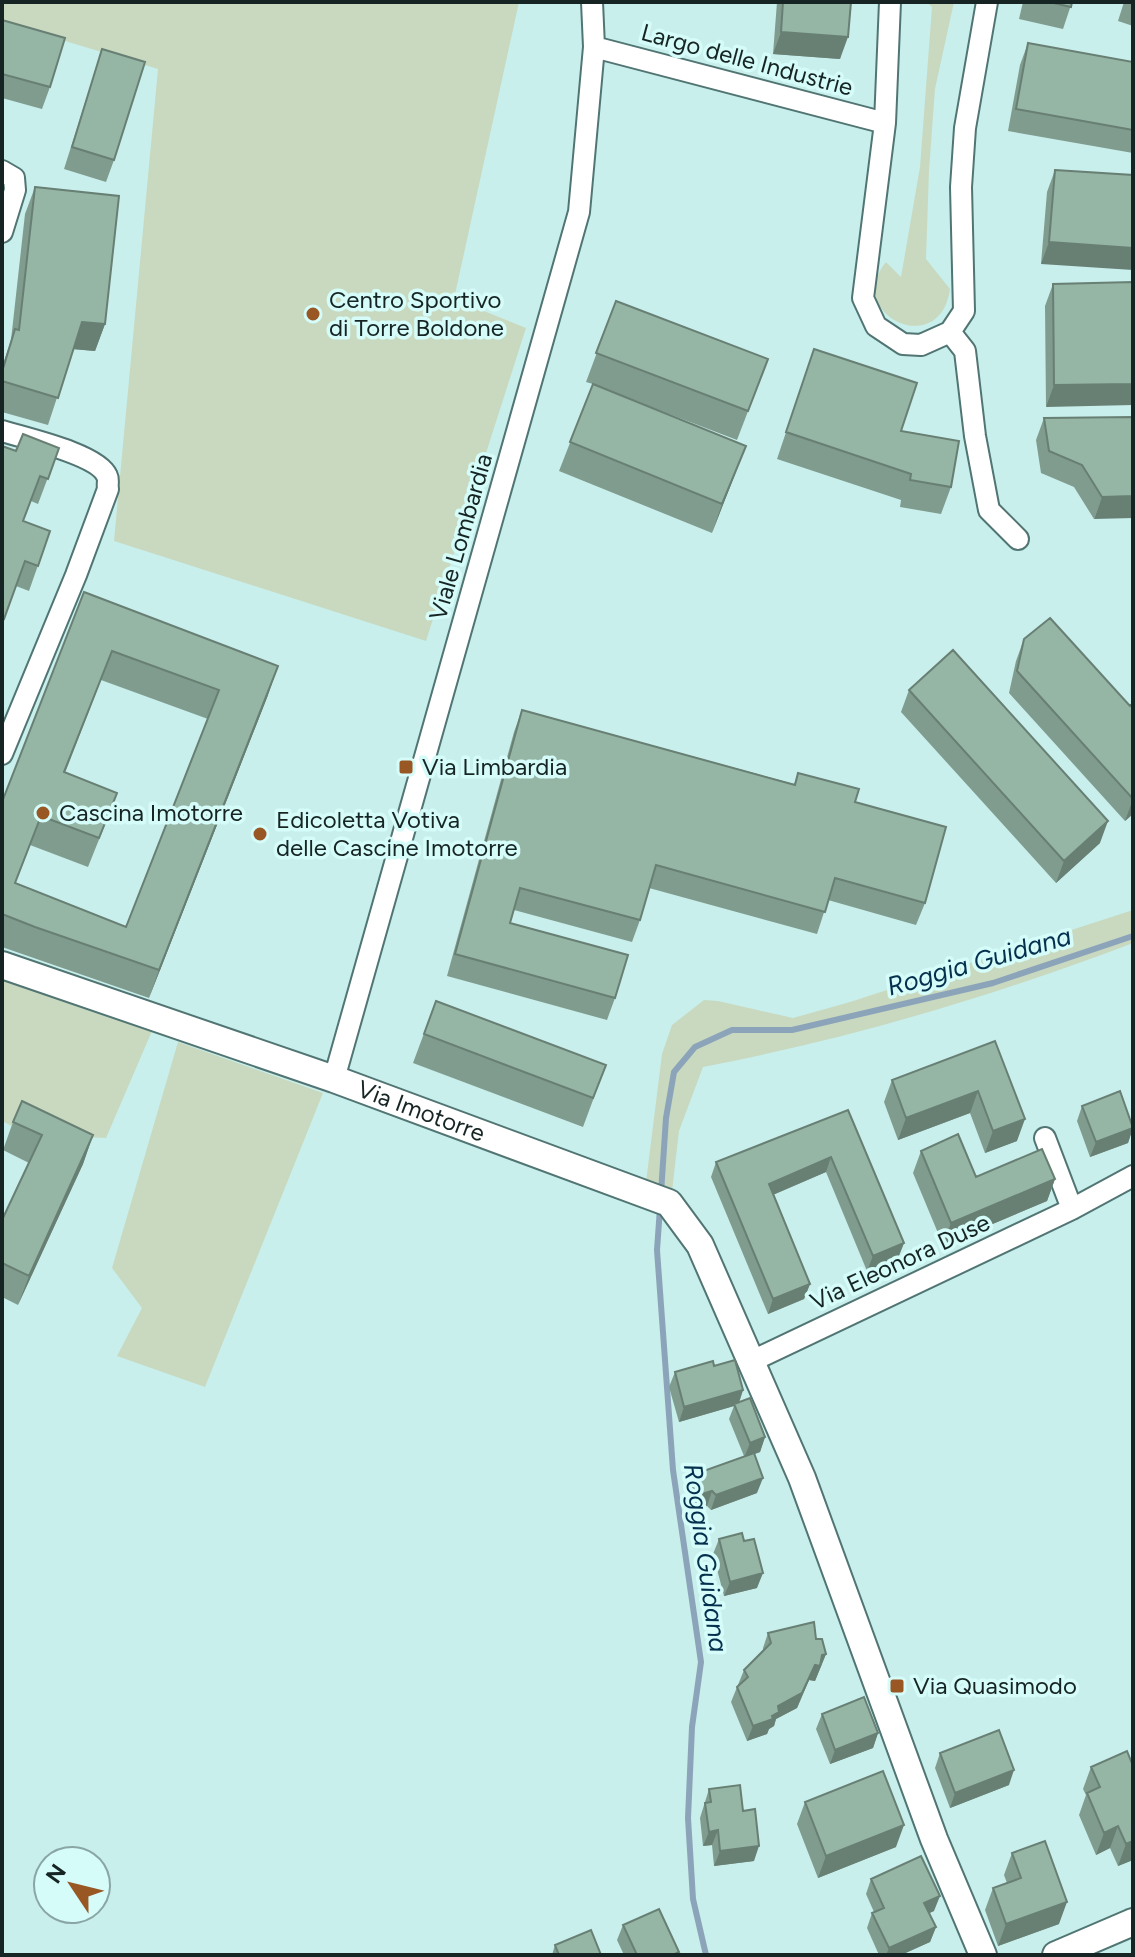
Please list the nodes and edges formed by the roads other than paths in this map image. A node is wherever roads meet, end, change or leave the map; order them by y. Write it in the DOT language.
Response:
graph roads {
  1 [pos="592,2"];
  2 [pos="890,2"];
  3 [pos="987,2"];
  4 [pos="594,47"];
  5 [pos="885,123"];
  6 [pos="3,171"];
  7 [pos="2,232"];
  8 [pos="950,332"];
  9 [pos="2,431"];
  10 [pos="1018,539"];
  11 [pos="2,754"];
  12 [pos="2,965"];
  13 [pos="334,1079"];
  14 [pos="1045,1138"];
  15 [pos="1133,1176"];
  16 [pos="1072,1209"];
  17 [pos="750,1362"];
  18 [pos="1133,1922"];
  19 [pos="983,1955"];
  20 [pos="1056,1955"];
  1 -- 4 [label="street, Viale Lombardia"];
  2 -- 5 [label="street, Largo delle Industrie"];
  3 -- 8 [label="street"];
  4 -- 5 [label="street, Largo delle Industrie"];
  4 -- 13 [label="street, Viale Lombardia"];
  5 -- 8 [label="street, Largo delle Industrie"];
  6 -- 7 [label="street"];
  8 -- 10 [label="street"];
  9 -- 11 [label="street"];
  12 -- 13 [label="street, Via Imotorre"];
  13 -- 17 [label="street, Via Imotorre"];
  14 -- 16 [label="street"];
  15 -- 16 [label="street, Via Eleonora Duse"];
  16 -- 17 [label="street, Via Eleonora Duse"];
  17 -- 19 [label="street"];
  18 -- 20 [label="street"];
}
